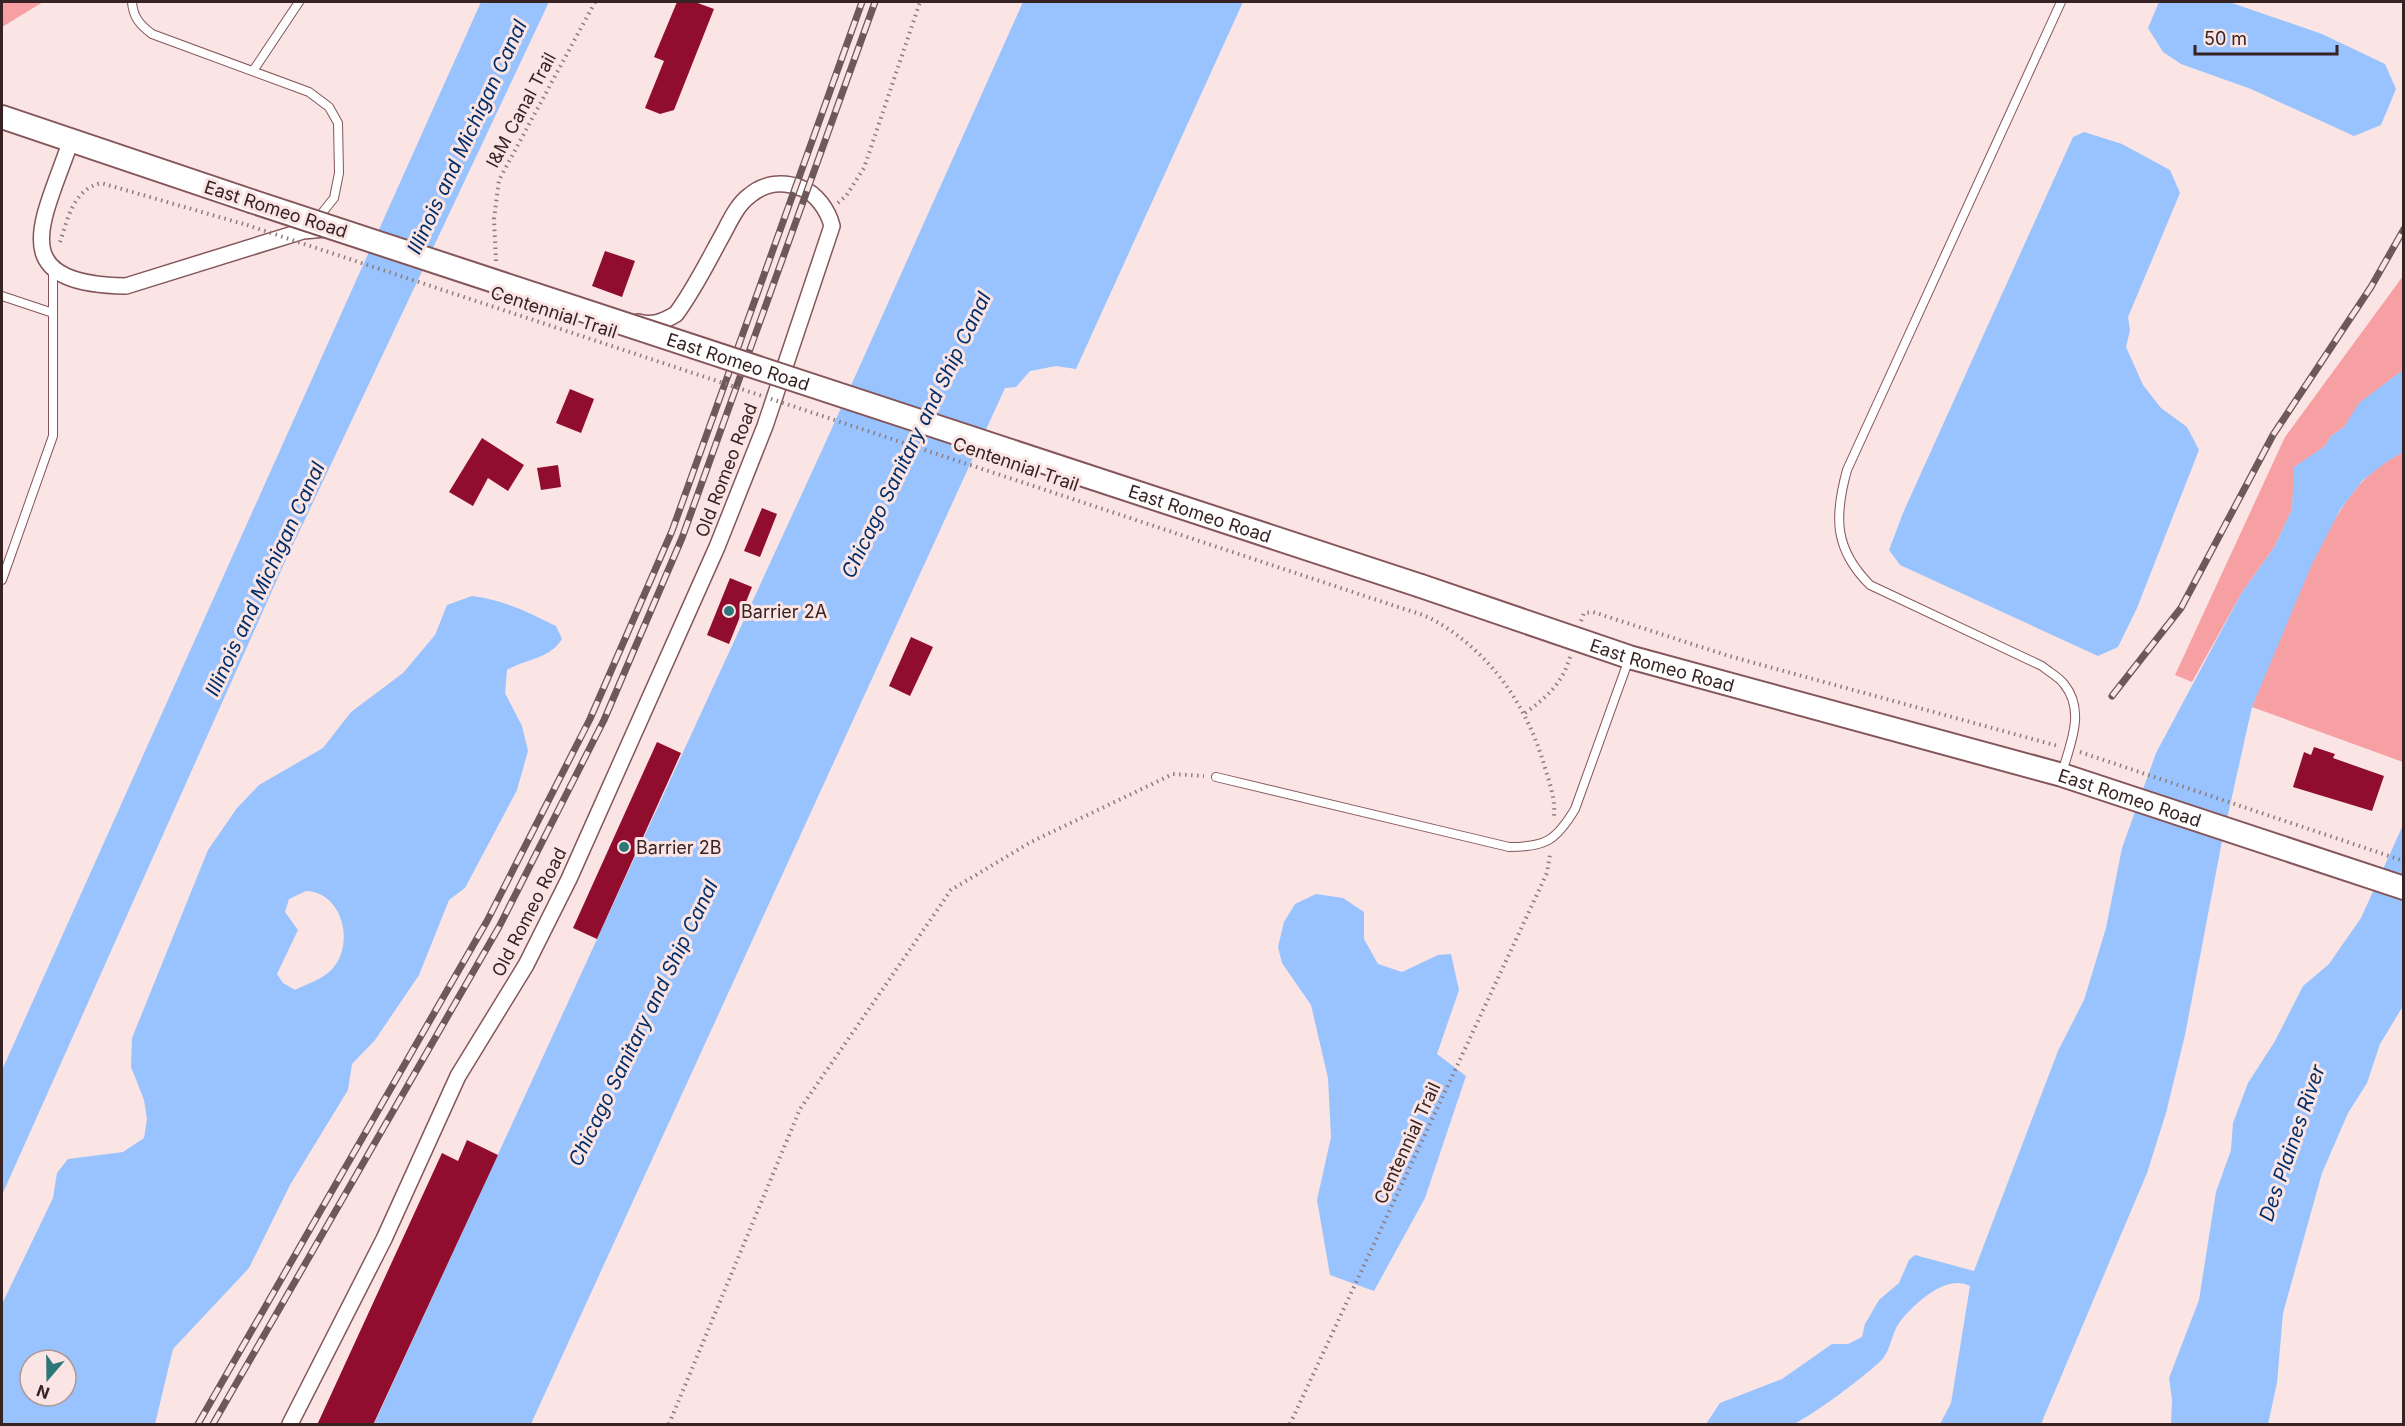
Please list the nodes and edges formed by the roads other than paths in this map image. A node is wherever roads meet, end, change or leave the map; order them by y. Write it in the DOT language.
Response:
graph roads {
  1 [pos="132,2"];
  2 [pos="298,2"];
  3 [pos="2061,2"];
  4 [pos="253,71"];
  5 [pos="2,117"];
  6 [pos="71,140"];
  7 [pos="303,231"];
  8 [pos="53,271"];
  9 [pos="2,296"];
  10 [pos="53,313"];
  11 [pos="2,580"];
  12 [pos="1629,657"];
  13 [pos="2062,775"];
  14 [pos="1216,777"];
  15 [pos="2403,888"];
  16 [pos="290,1425"];
  1 -- 4 [label="lane"];
  2 -- 4 [label="lane"];
  3 -- 13 [label="lane"];
  4 -- 7 [label="lane"];
  5 -- 6 [label="main road, East Romeo Road"];
  6 -- 8 [label="street"];
  6 -- 12 [label="main road, East Romeo Road, bridge"];
  7 -- 8 [label="street"];
  7 -- 16 [label="street, Old Romeo Road"];
  8 -- 10 [label="lane"];
  9 -- 10 [label="lane"];
  10 -- 11 [label="lane"];
  12 -- 13 [label="main road, East Romeo Road"];
  12 -- 14 [label="lane"];
  13 -- 15 [label="main road, East Romeo Road"];
}
